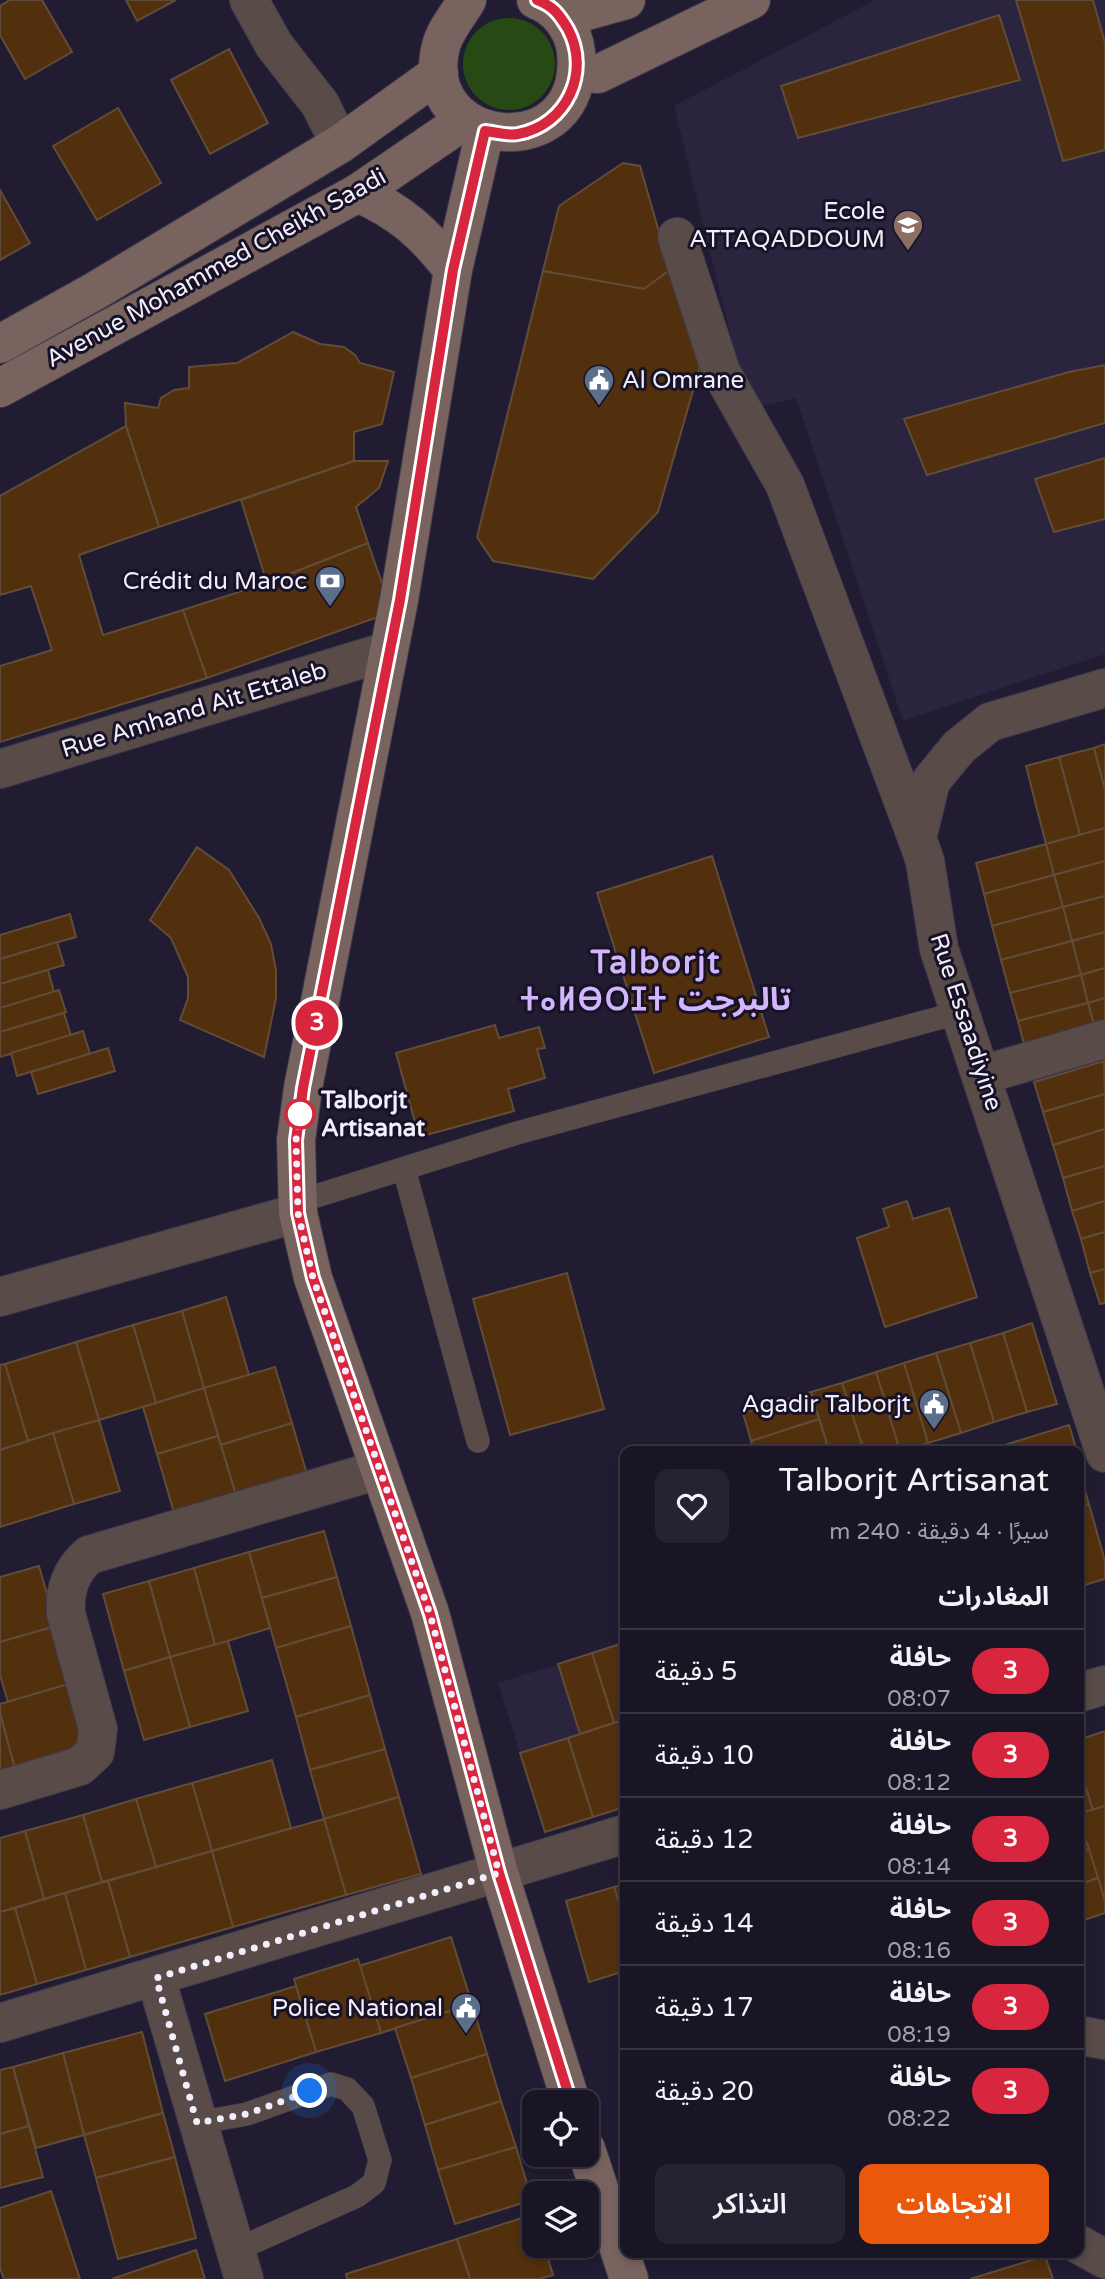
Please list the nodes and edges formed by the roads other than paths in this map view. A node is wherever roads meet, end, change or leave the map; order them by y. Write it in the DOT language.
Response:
graph roads {
  1 [pos="249,0"];
  2 [pos="486,0"];
  3 [pos="626,0"];
  4 [pos="751,0"];
  5 [pos="543,5"];
  6 [pos="460,11"];
  7 [pos="578,72"];
  8 [pos="439,74"];
  9 [pos="475,126"];
  10 [pos="340,144"];
  11 [pos="358,193"];
  12 [pos="677,237"];
  13 [pos="453,270"];
  14 [pos="0,344"];
  15 [pos="0,388"];
  16 [pos="388,651"];
  17 [pos="1105,688"];
  18 [pos="0,769"];
  19 [pos="917,838"];
  20 [pos="961,1012"];
  21 [pos="1105,1039"];
  22 [pos="982,1075"];
  23 [pos="404,1169"];
  24 [pos="298,1208"];
  25 [pos="0,1297"];
  26 [pos="1098,1405"];
  27 [pos="478,1441"];
  28 [pos="1105,1452"];
  29 [pos="378,1470"];
  30 [pos="1105,1685"];
  31 [pos="1084,1691"];
  32 [pos="0,1790"];
  33 [pos="620,1836"];
  34 [pos="499,1873"];
  35 [pos="156,1978"];
  36 [pos="0,2023"];
  37 [pos="1084,2036"];
  38 [pos="1105,2040"];
  39 [pos="567,2090"];
  40 [pos="197,2123"];
  41 [pos="592,2167"];
  42 [pos="1084,2247"];
  43 [pos="620,2252"];
  44 [pos="622,2258"];
  45 [pos="1105,2259"];
  46 [pos="240,2264"];
  47 [pos="629,2279"];
  1 -- 10 [label="street"];
  2 -- 6 [label="street"];
  3 -- 5 [label="street"];
  4 -- 7 [label="street"];
  5 -- 7 [label="street"];
  6 -- 8 [label="street"];
  7 -- 9 [label="street"];
  8 -- 9 [label="street"];
  8 -- 10 [label="street, Avenue Mohammed Cheikh Saadi"];
  9 -- 11 [label="street, Avenue Mohammed Cheikh Saadi"];
  9 -- 13 [label="street"];
  10 -- 14 [label="street, Avenue Mohammed Cheikh Saadi"];
  11 -- 13 [label="street"];
  11 -- 15 [label="street, Avenue Mohammed Cheikh Saadi"];
  12 -- 19 [label="street"];
  13 -- 16 [label="street"];
  16 -- 18 [label="street, Rue Amhand Ait Ettaleb"];
  16 -- 24 [label="street"];
  17 -- 19 [label="street, Rue Essaadiyine"];
  19 -- 20 [label="street, Rue Essaadiyine"];
  20 -- 22 [label="street, Rue Essaadiyine"];
  20 -- 23 [label="lane"];
  21 -- 22 [label="street"];
  22 -- 26 [label="street, Rue Essaadiyine"];
  23 -- 24 [label="lane"];
  23 -- 27 [label="lane"];
  24 -- 25 [label="street"];
  24 -- 29 [label="street"];
  26 -- 28 [label="street, Rue Essaadiyine"];
  29 -- 32 [label="street"];
  29 -- 34 [label="street"];
  30 -- 31 [label="street"];
  33 -- 34 [label="street"];
  34 -- 35 [label="street"];
  34 -- 39 [label="street"];
  35 -- 36 [label="street"];
  35 -- 40 [label="street"];
  37 -- 38 [label="street"];
  40 -- 46 [label="street"];
  40 -- 46 [label="lane"];
  41 -- 43 [label="street"];
  42 -- 45 [label="street"];
  44 -- 47 [label="street"];
}
